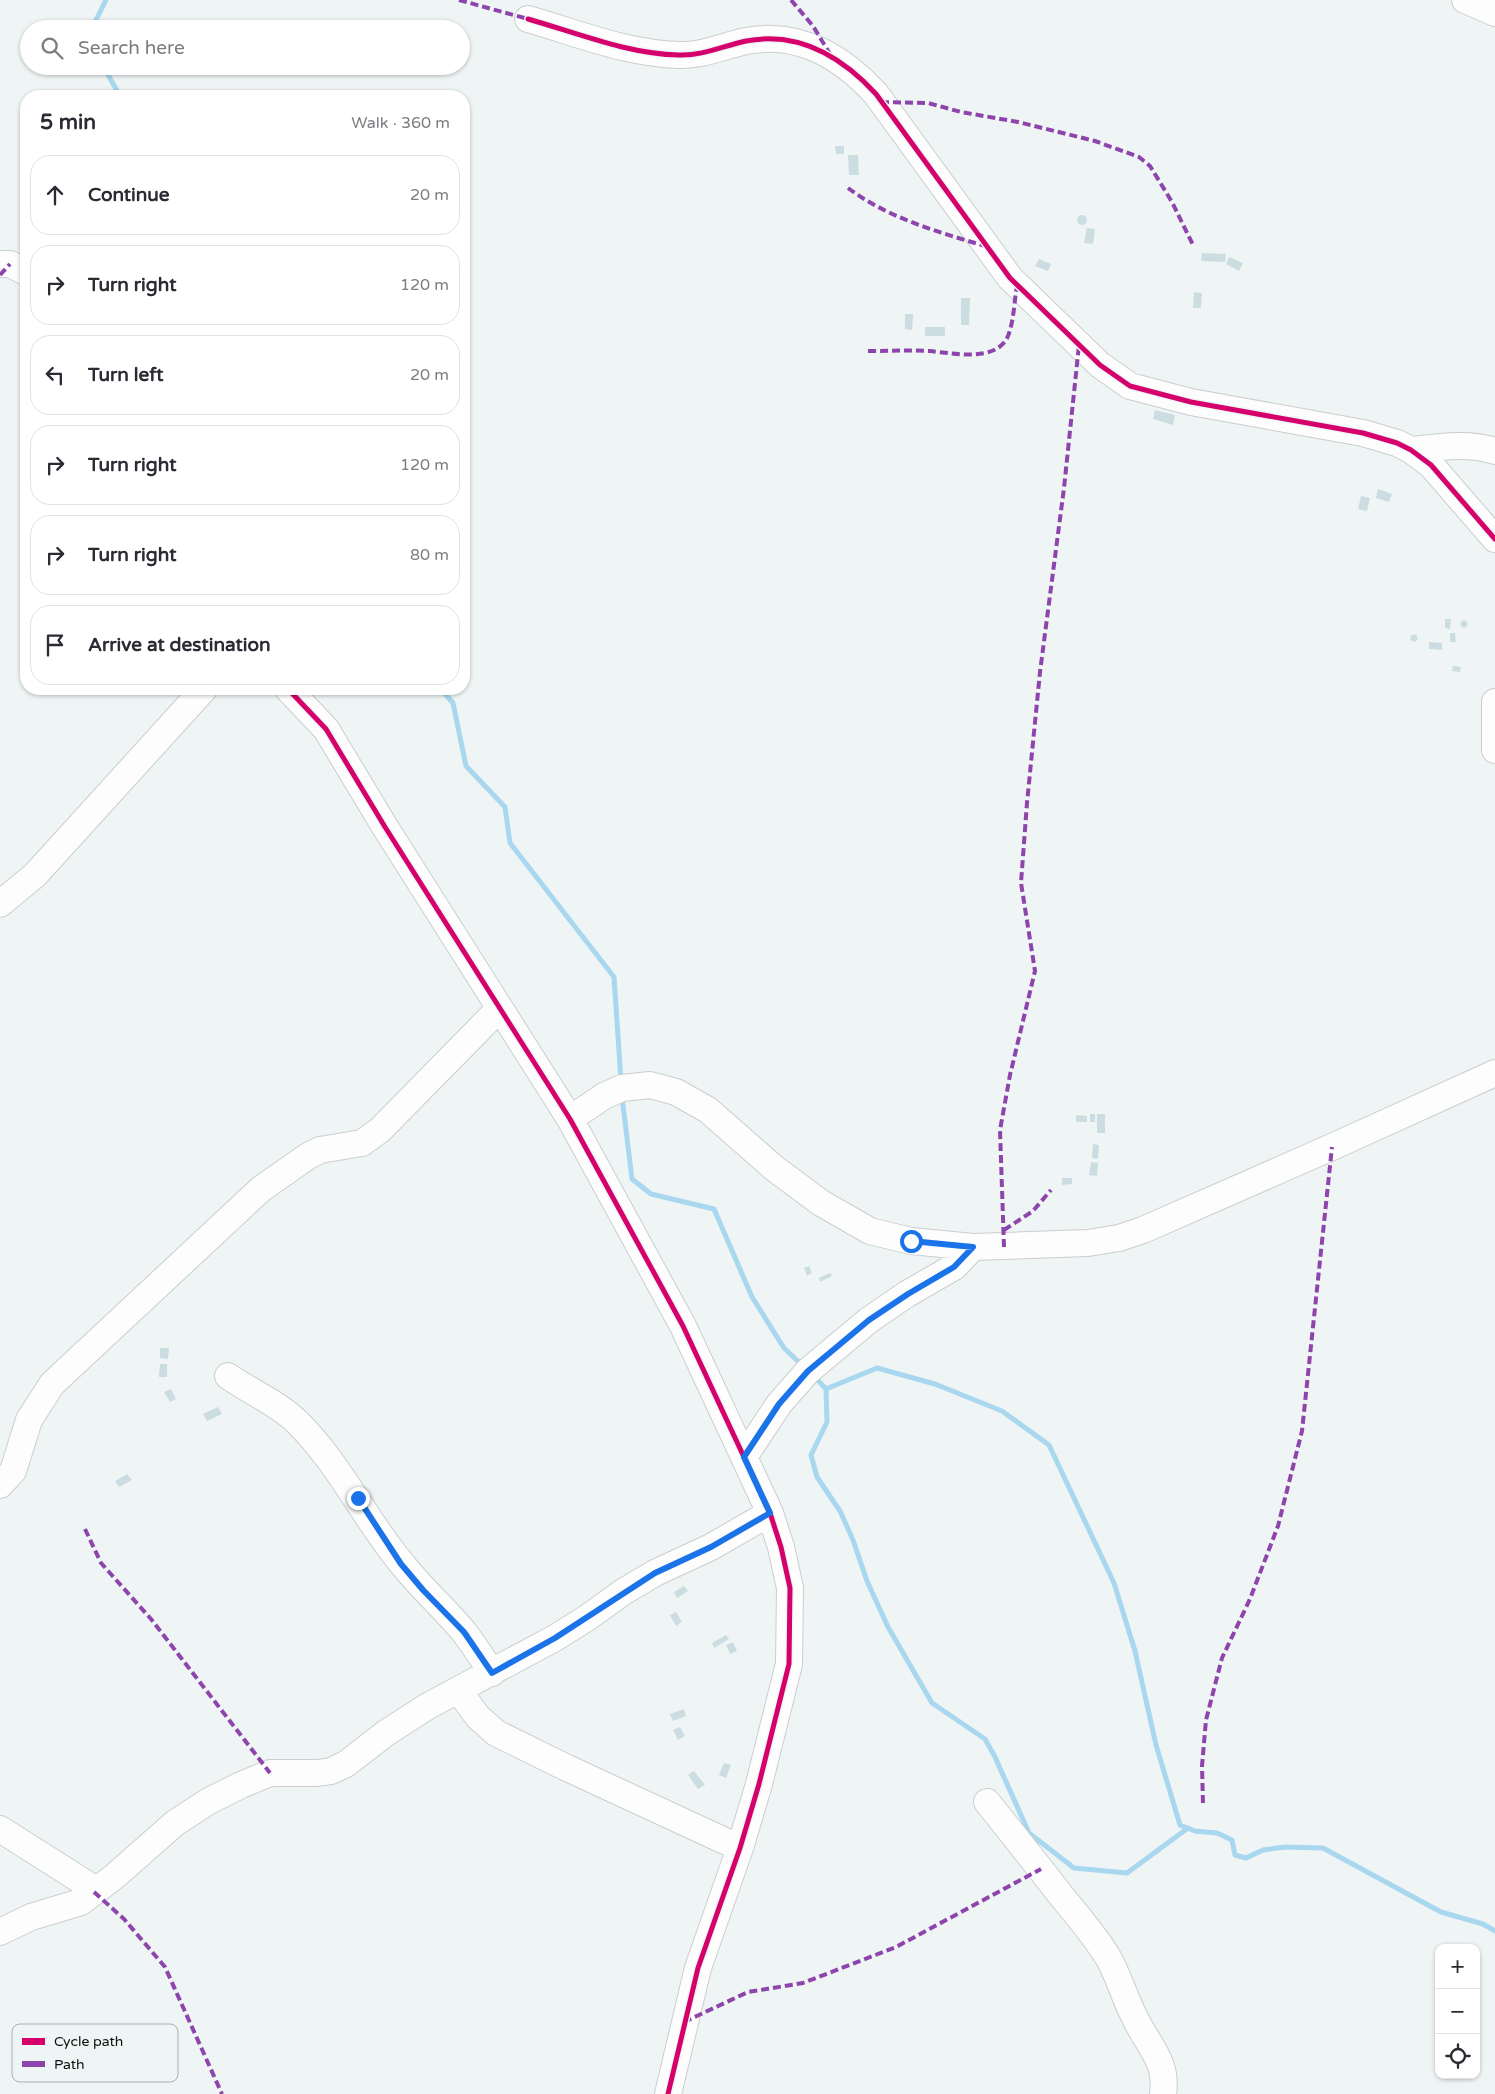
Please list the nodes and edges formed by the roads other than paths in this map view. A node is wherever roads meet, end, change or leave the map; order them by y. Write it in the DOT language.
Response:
graph roads {
  1 [pos="1466,0"];
  2 [pos="1495,13"];
  3 [pos="528,19"];
  4 [pos="0,264"];
  5 [pos="20,268"];
  6 [pos="1411,450"];
  7 [pos="1495,451"];
  8 [pos="1495,539"];
  9 [pos="199,695"];
  10 [pos="294,695"];
  11 [pos="1495,702"];
  12 [pos="1495,750"];
  13 [pos="0,904"];
  14 [pos="499,1008"];
  15 [pos="1495,1073"];
  16 [pos="570,1119"];
  17 [pos="973,1247"];
  18 [pos="228,1376"];
  19 [pos="744,1457"];
  20 [pos="0,1485"];
  21 [pos="770,1513"];
  22 [pos="492,1673"];
  23 [pos="458,1690"];
  24 [pos="987,1802"];
  25 [pos="0,1828"];
  26 [pos="740,1848"];
  27 [pos="96,1890"];
  28 [pos="0,1932"];
  29 [pos="668,2094"];
  30 [pos="1163,2094"];
  1 -- 2 [label="street"];
  3 -- 6 [label="street"];
  4 -- 5 [label="street"];
  6 -- 7 [label="street"];
  6 -- 8 [label="street"];
  9 -- 13 [label="street"];
  10 -- 14 [label="street"];
  11 -- 12 [label="street"];
  14 -- 16 [label="street"];
  14 -- 20 [label="street"];
  15 -- 17 [label="street"];
  16 -- 17 [label="street"];
  16 -- 19 [label="street"];
  17 -- 19 [label="street"];
  18 -- 22 [label="street"];
  19 -- 21 [label="street"];
  21 -- 22 [label="street"];
  21 -- 26 [label="street"];
  22 -- 23 [label="street"];
  23 -- 26 [label="street"];
  23 -- 27 [label="street"];
  24 -- 30 [label="street"];
  25 -- 27 [label="street"];
  26 -- 29 [label="street"];
  27 -- 28 [label="street"];
}
